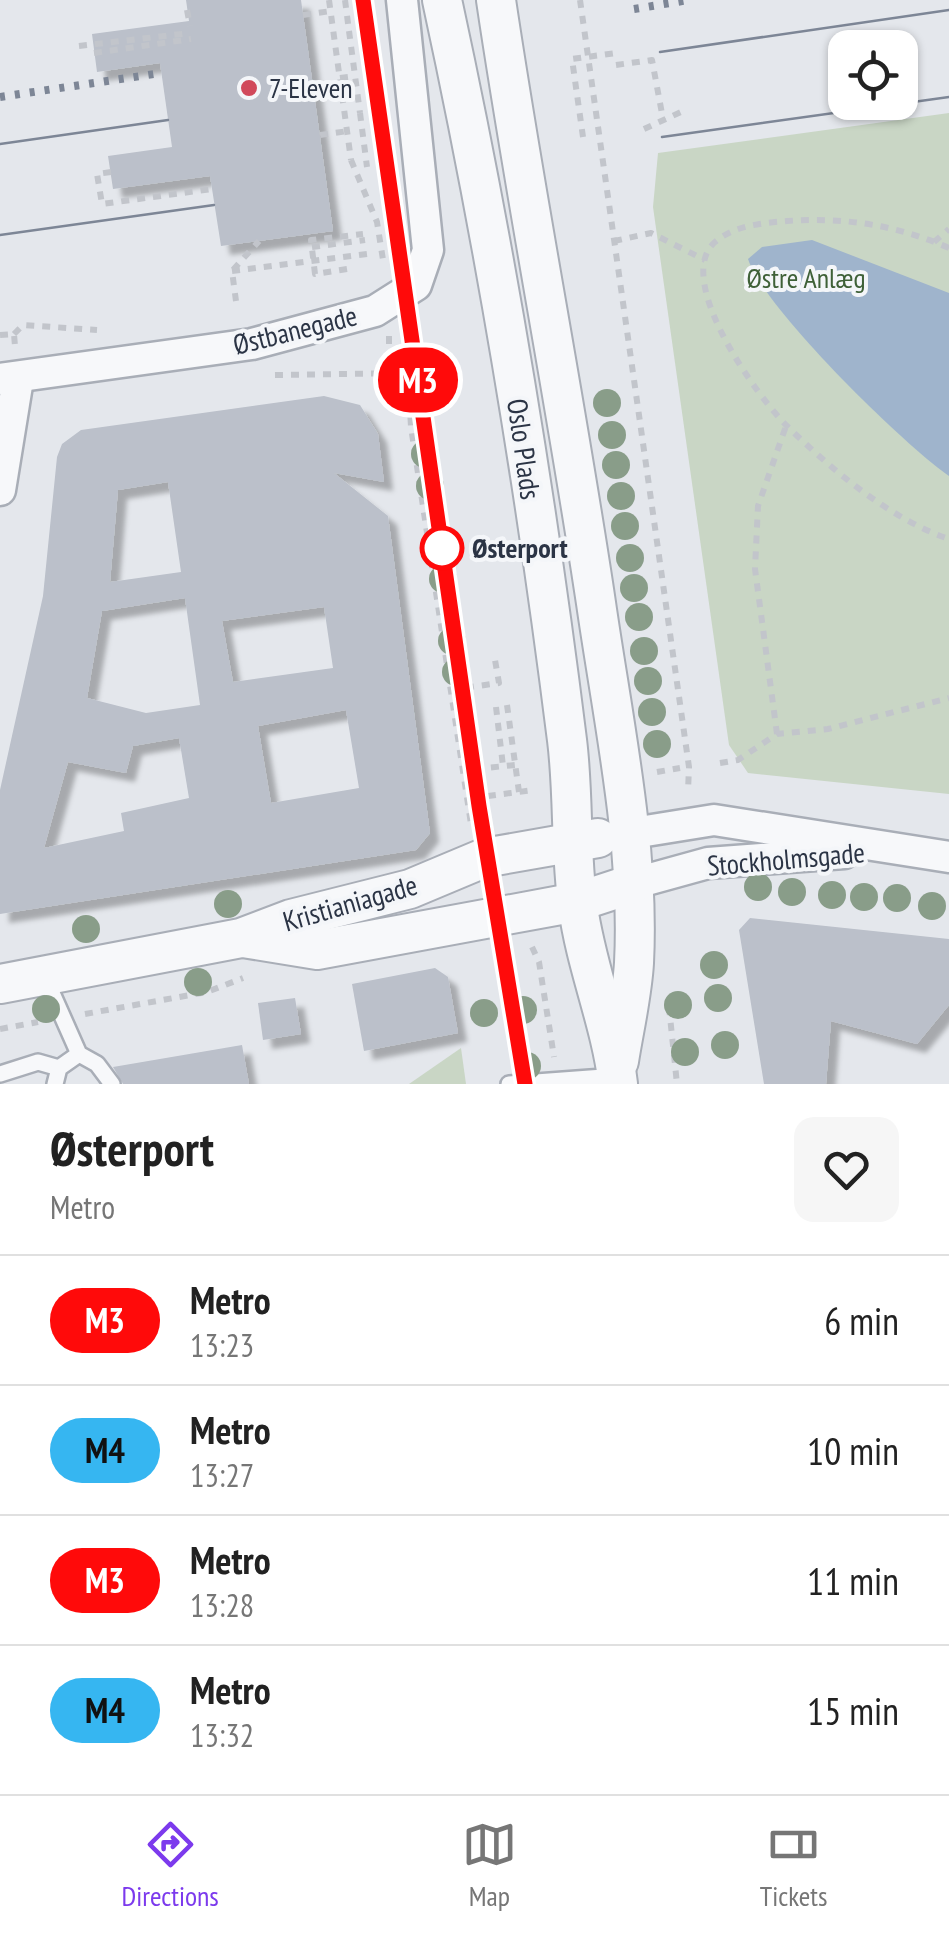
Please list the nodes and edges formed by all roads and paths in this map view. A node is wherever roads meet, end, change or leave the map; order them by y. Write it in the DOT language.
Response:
graph roads {
  1 [pos="329,0"];
  2 [pos="345,0"];
  3 [pos="402,0"];
  4 [pos="442,0"];
  5 [pos="496,0"];
  6 [pos="580,0"];
  7 [pos="187,10"];
  8 [pos="331,12"];
  9 [pos="303,15"];
  10 [pos="190,33"];
  11 [pos="79,46"];
  12 [pos="94,53"];
  13 [pos="616,53"];
  14 [pos="588,57"];
  15 [pos="616,65"];
  16 [pos="355,76"];
  17 [pos="340,78"];
  18 [pos="682,112"];
  19 [pos="663,118"];
  20 [pos="644,129"];
  21 [pos="348,131"];
  22 [pos="320,135"];
  23 [pos="583,138"];
  24 [pos="367,167"];
  25 [pos="111,172"];
  26 [pos="212,189"];
  27 [pos="949,229"];
  28 [pos="364,237"];
  29 [pos="260,241"];
  30 [pos="614,241"];
  31 [pos="934,242"];
  32 [pos="949,248"];
  33 [pos="366,254"];
  34 [pos="314,260"];
  35 [pos="706,260"];
  36 [pos="347,269"];
  37 [pos="232,270"];
  38 [pos="384,280"];
  39 [pos="236,301"];
  40 [pos="389,332"];
  41 [pos="416,332"];
  42 [pos="390,365"];
  43 [pos="9,379"];
  44 [pos="786,426"];
  45 [pos="0,490"];
  46 [pos="949,538"];
  47 [pos="496,660"];
  48 [pos="949,698"];
  49 [pos="507,706"];
  50 [pos="496,707"];
  51 [pos="778,734"];
  52 [pos="687,756"];
  53 [pos="720,762"];
  54 [pos="515,765"];
  55 [pos="503,766"];
  56 [pos="680,768"];
  57 [pos="475,769"];
  58 [pos="652,772"];
  59 [pos="463,783"];
  60 [pos="536,790"];
  61 [pos="518,792"];
  62 [pos="627,834"];
  63 [pos="574,841"];
  64 [pos="882,850"];
  65 [pos="949,857"];
  66 [pos="632,884"];
  67 [pos="577,902"];
  68 [pos="241,938"];
  69 [pos="262,971"];
  70 [pos="541,975"];
  71 [pos="44,976"];
  72 [pos="0,984"];
  73 [pos="668,992"];
  74 [pos="63,1018"];
  75 [pos="0,1029"];
  76 [pos="80,1054"];
  77 [pos="0,1074"];
  78 [pos="57,1076"];
  79 [pos="558,1080"];
  80 [pos="618,1080"];
  81 [pos="112,1084"];
  82 [pos="509,1084"];
  83 [pos="678,1084"];
  1 -- 8 [label="path, bridge"];
  2 -- 16 [label="path, bridge"];
  3 -- 43 [label="street, Østbanegade"];
  4 -- 63 [label="street, Oslo Plads"];
  5 -- 62 [label="street, Oslo Plads"];
  6 -- 14 [label="path"];
  7 -- 10 [label="path"];
  8 -- 9 [label="path"];
  8 -- 17 [label="path, bridge"];
  10 -- 11 [label="path"];
  10 -- 12 [label="path"];
  13 -- 14 [label="path"];
  14 -- 23 [label="path"];
  14 -- 30 [label="path"];
  15 -- 19 [label="path"];
  16 -- 17 [label="path, bridge"];
  16 -- 24 [label="path, bridge"];
  17 -- 21 [label="path, bridge"];
  18 -- 19 [label="path"];
  19 -- 20 [label="path"];
  21 -- 22 [label="path"];
  21 -- 38 [label="path, bridge"];
  25 -- 26 [label="path"];
  27 -- 31 [label="path"];
  28 -- 34 [label="path"];
  29 -- 37 [label="path"];
  30 -- 35 [label="path"];
  30 -- 52 [label="path"];
  31 -- 32 [label="path"];
  31 -- 35 [label="path"];
  33 -- 34 [label="path"];
  34 -- 36 [label="path"];
  34 -- 37 [label="path"];
  35 -- 44 [label="path"];
  37 -- 39 [label="path"];
  40 -- 42 [label="path"];
  41 -- 59 [label="path"];
  43 -- 45 [label="street"];
  44 -- 46 [label="path"];
  44 -- 51 [label="path"];
  47 -- 57 [label="path"];
  48 -- 51 [label="path"];
  49 -- 54 [label="path"];
  50 -- 55 [label="path"];
  51 -- 53 [label="path"];
  54 -- 55 [label="path"];
  54 -- 61 [label="path"];
  55 -- 57 [label="path"];
  56 -- 58 [label="path"];
  57 -- 61 [label="path"];
  60 -- 61 [label="path"];
  62 -- 63 [label="street, Kristianiagade"];
  62 -- 64 [label="street, Stockholmsgade"];
  62 -- 66 [label="street, Oslo Plads"];
  63 -- 67 [label="street, Oslo Plads"];
  63 -- 68 [label="street, Kristianiagade"];
  64 -- 65 [label="street, Stockholmsgade"];
  64 -- 66 [label="street, Stockholmsgade"];
  66 -- 67 [label="street, Kristianiagade"];
  66 -- 80 [label="street, Oslo Plads"];
  67 -- 68 [label="street, Kristianiagade"];
  67 -- 80 [label="street, Oslo Plads"];
  68 -- 71 [label="street, Kristianiagade"];
  69 -- 74 [label="path"];
  70 -- 79 [label="path"];
  71 -- 72 [label="street, Kristianiagade"];
  71 -- 74 [label="lane"];
  73 -- 83 [label="path"];
  74 -- 75 [label="path"];
  74 -- 76 [label="lane"];
  76 -- 78 [label="lane"];
  76 -- 81 [label="lane"];
  77 -- 78 [label="lane"];
  79 -- 80 [label="lane"];
  79 -- 82 [label="lane"];
}
